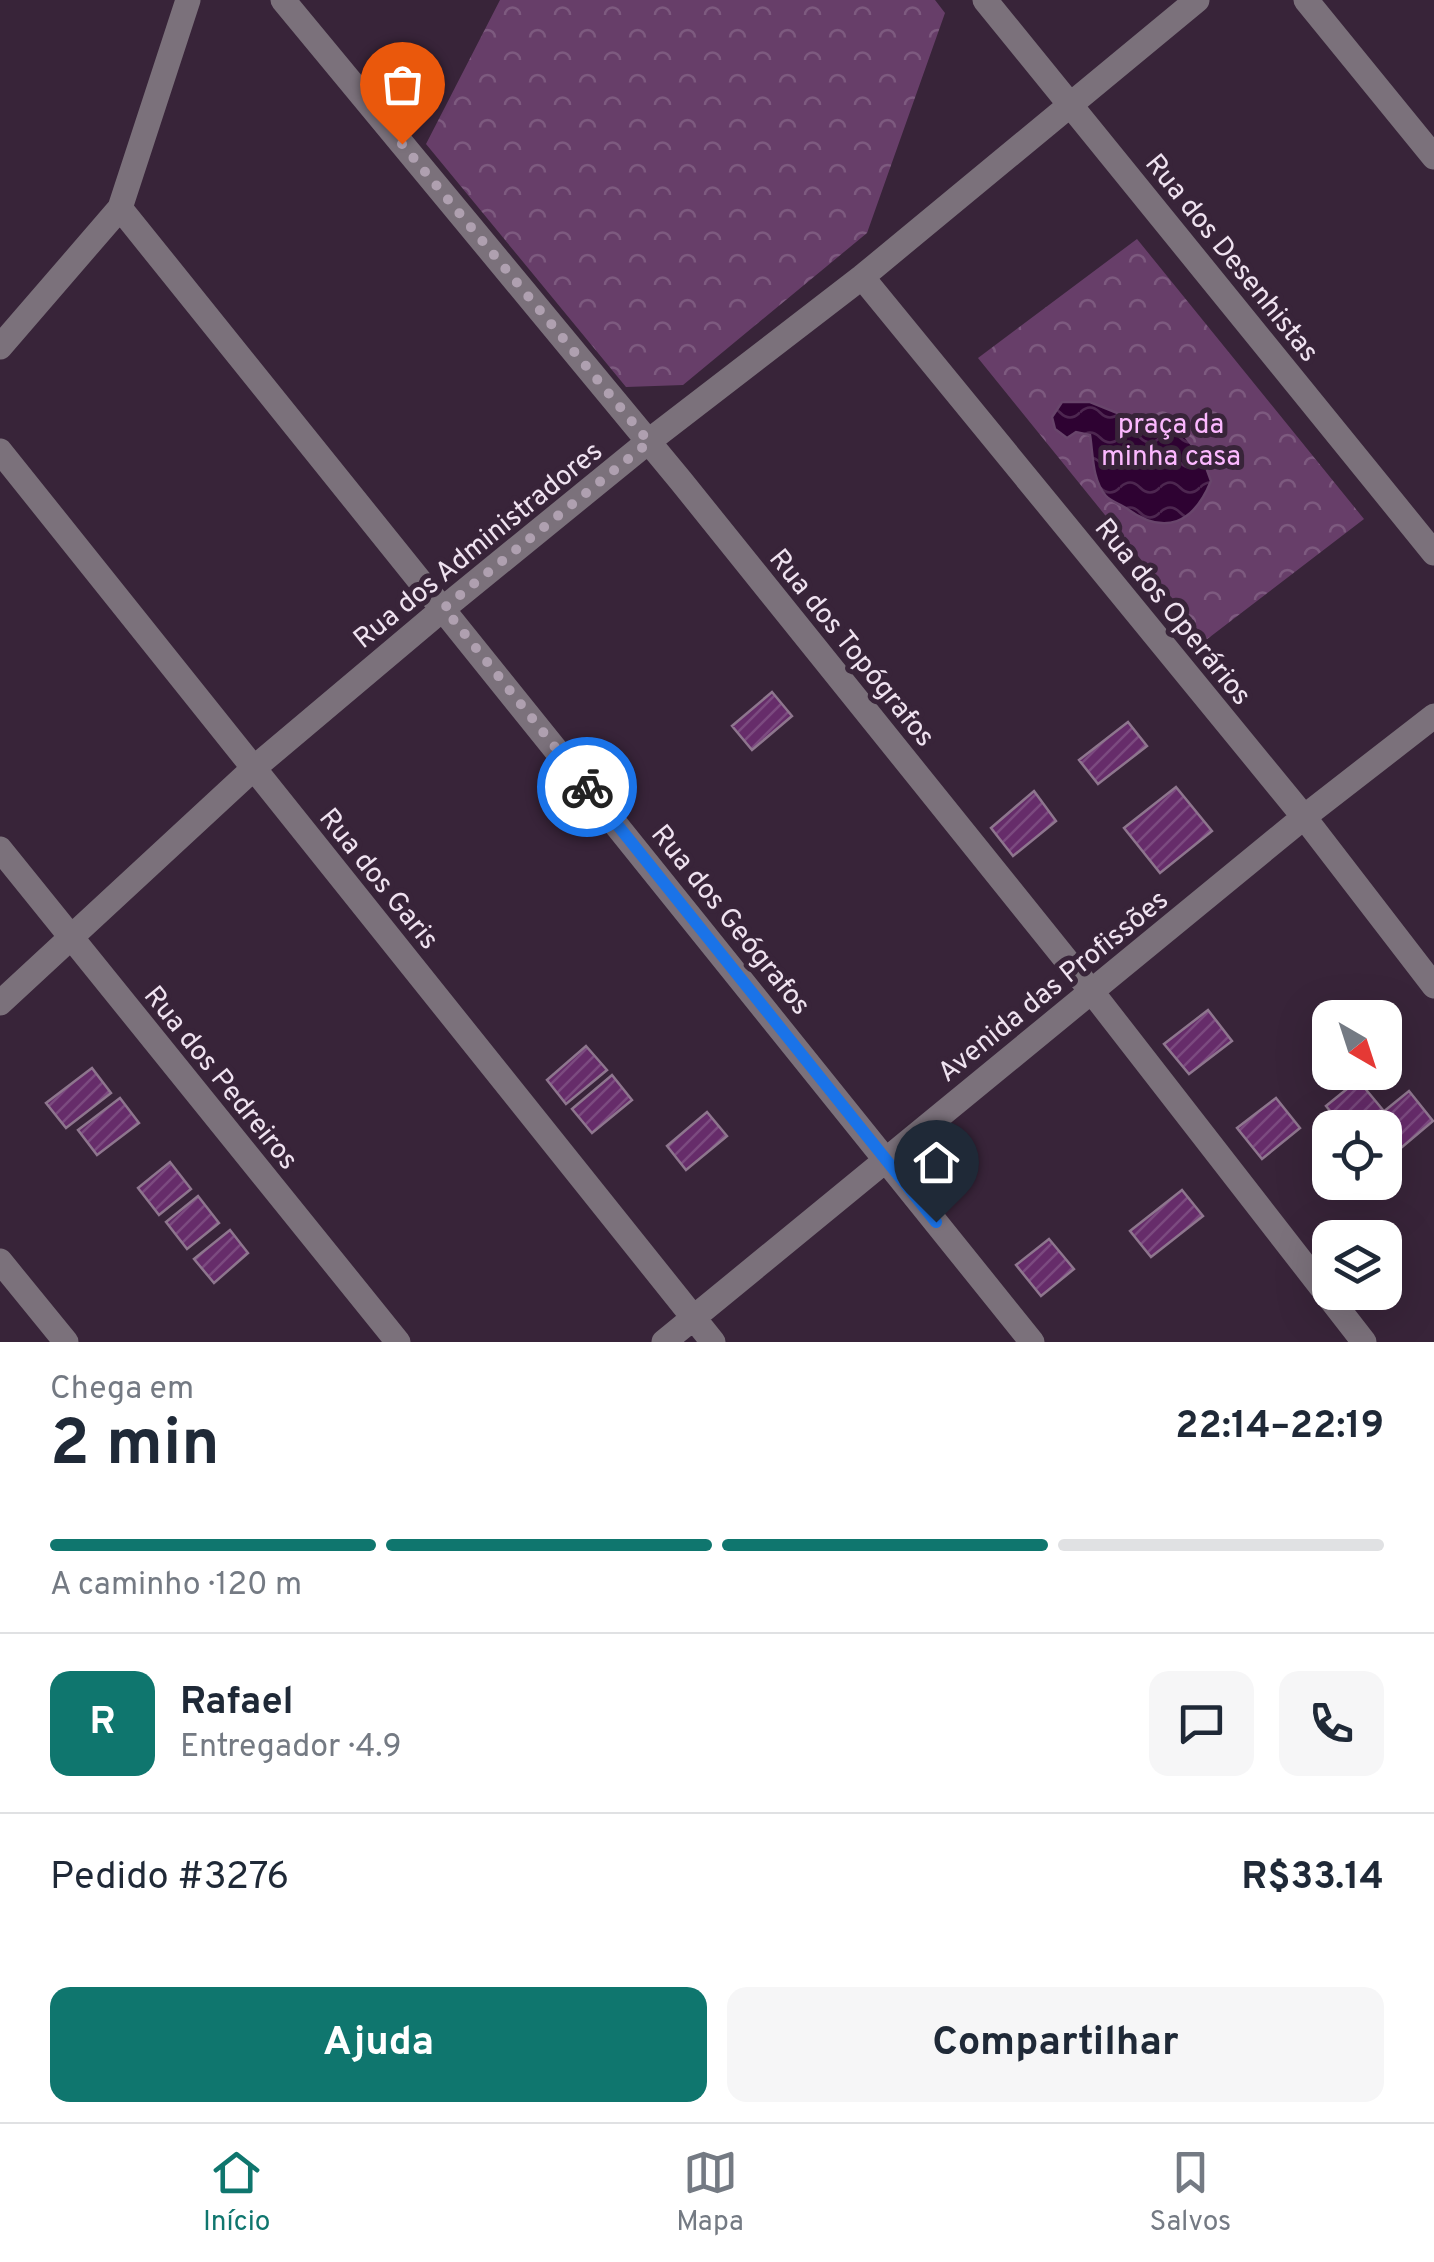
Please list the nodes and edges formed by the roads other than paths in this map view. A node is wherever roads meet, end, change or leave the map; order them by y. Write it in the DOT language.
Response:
graph roads {
  1 [pos="188,0"];
  2 [pos="283,0"];
  3 [pos="985,0"];
  4 [pos="1197,0"];
  5 [pos="1306,0"];
  6 [pos="1071,104"];
  7 [pos="1434,157"];
  8 [pos="120,208"];
  9 [pos="862,277"];
  10 [pos="0,347"];
  11 [pos="649,442"];
  12 [pos="0,451"];
  13 [pos="1434,553"];
  14 [pos="444,608"];
  15 [pos="1434,716"];
  16 [pos="254,768"];
  17 [pos="1304,817"];
  18 [pos="0,850"];
  19 [pos="70,936"];
  20 [pos="1434,986"];
  21 [pos="1092,992"];
  22 [pos="0,1003"];
  23 [pos="886,1160"];
  24 [pos="0,1260"];
  25 [pos="692,1316"];
  26 [pos="66,1342"];
  27 [pos="398,1342"];
  28 [pos="664,1342"];
  29 [pos="713,1342"];
  30 [pos="1032,1342"];
  31 [pos="1364,1342"];
  1 -- 8 [label="street"];
  2 -- 11 [label="street, Rua dos Topógrafos"];
  3 -- 6 [label="street, Rua dos Desenhistas"];
  4 -- 6 [label="street, Rua dos Administradores"];
  5 -- 7 [label="street"];
  6 -- 9 [label="street, Rua dos Administradores"];
  6 -- 13 [label="street, Rua dos Desenhistas"];
  8 -- 10 [label="street"];
  8 -- 14 [label="street, Rua dos Geógrafos"];
  9 -- 11 [label="street, Rua dos Administradores"];
  9 -- 17 [label="street, Rua dos Operários"];
  11 -- 14 [label="street, Rua dos Administradores"];
  11 -- 21 [label="street, Rua dos Topógrafos"];
  12 -- 16 [label="street, Rua dos Garis"];
  14 -- 16 [label="street, Rua dos Administradores"];
  14 -- 23 [label="street, Rua dos Geógrafos"];
  15 -- 17 [label="street, Avenida das Profissões"];
  16 -- 19 [label="street, Rua dos Administradores"];
  16 -- 25 [label="street, Rua dos Garis"];
  17 -- 20 [label="street, Rua dos Operários"];
  17 -- 21 [label="street, Avenida das Profissões"];
  18 -- 19 [label="street, Rua dos Pedreiros"];
  19 -- 22 [label="street, Rua dos Administradores"];
  19 -- 27 [label="street, Rua dos Pedreiros"];
  21 -- 23 [label="street, Avenida das Profissões"];
  21 -- 31 [label="street, Rua dos Topógrafos"];
  23 -- 25 [label="street, Avenida das Profissões"];
  23 -- 30 [label="street, Rua dos Geógrafos"];
  24 -- 26 [label="street"];
  25 -- 28 [label="street, Avenida das Profissões"];
  25 -- 29 [label="street, Rua dos Garis"];
}
